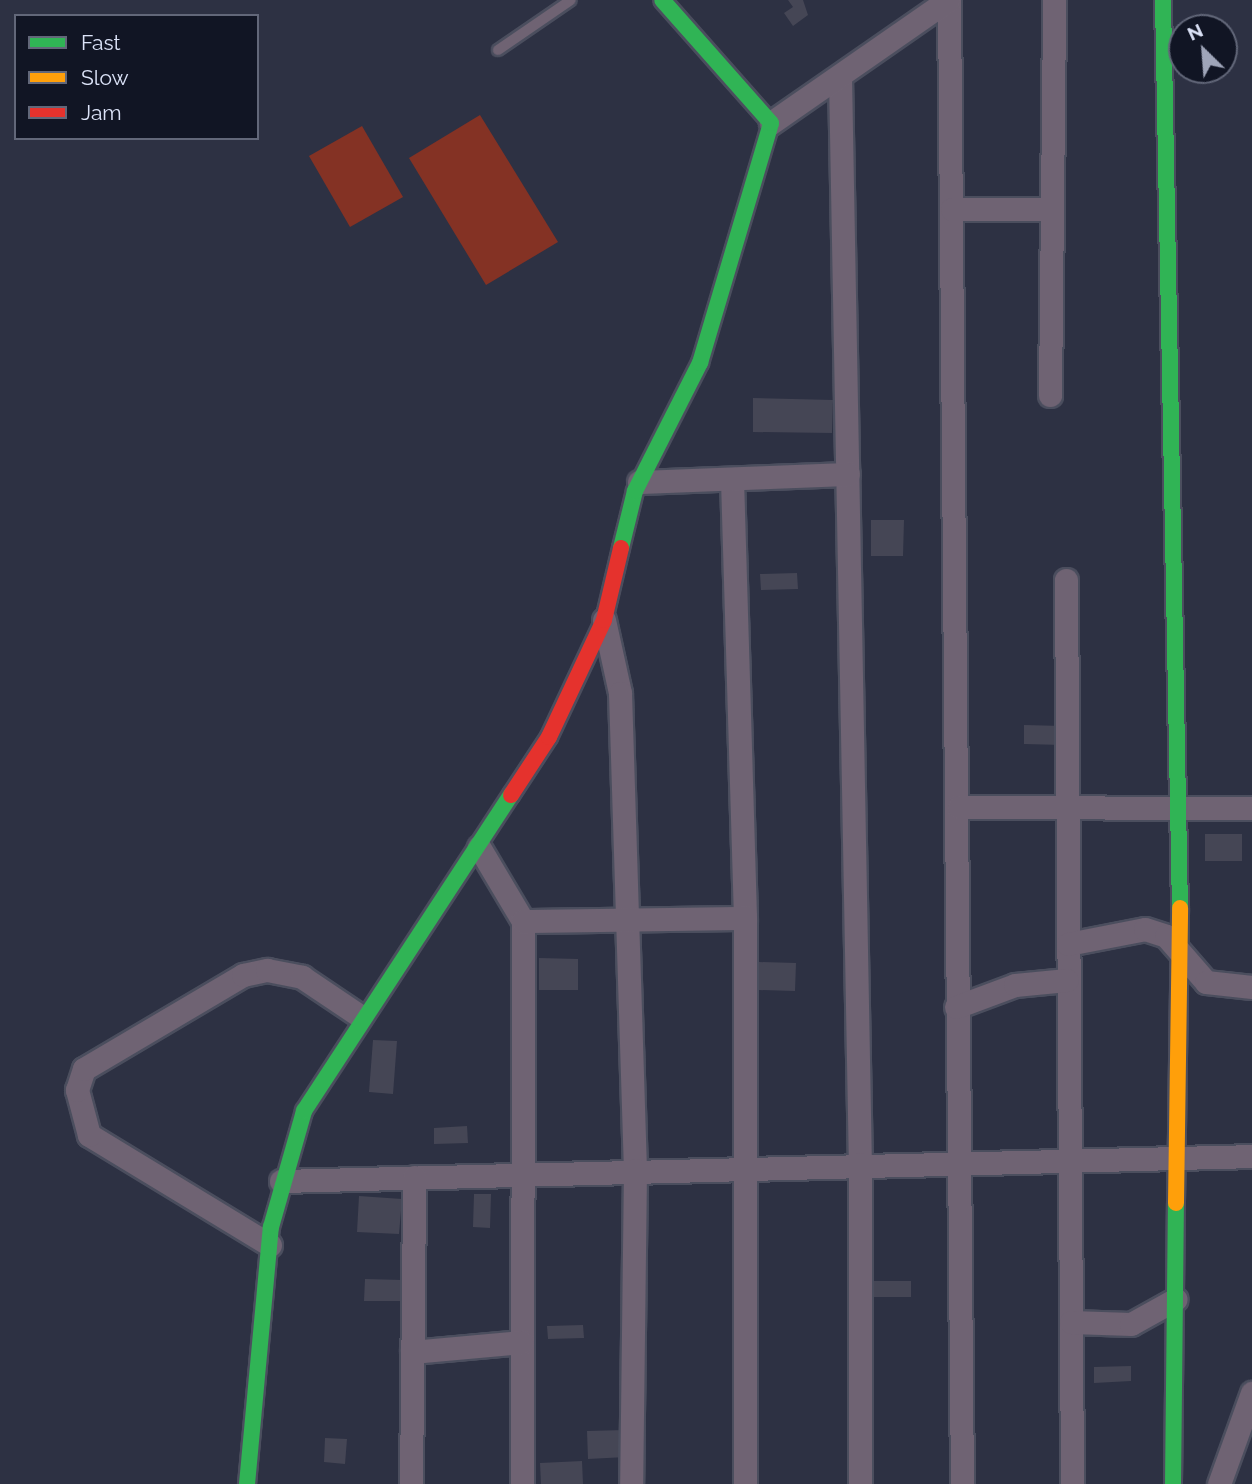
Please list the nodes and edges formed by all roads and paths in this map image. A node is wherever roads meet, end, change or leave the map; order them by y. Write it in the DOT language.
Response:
graph roads {
  1 [pos="572,0"];
  2 [pos="662,0"];
  3 [pos="948,0"];
  4 [pos="1054,0"];
  5 [pos="1163,0"];
  6 [pos="498,50"];
  7 [pos="840,77"];
  8 [pos="771,124"];
  9 [pos="952,209"];
  10 [pos="1051,209"];
  11 [pos="1050,395"];
  12 [pos="848,474"];
  13 [pos="732,478"];
  14 [pos="639,482"];
  15 [pos="1066,580"];
  16 [pos="604,620"];
  17 [pos="959,807"];
  18 [pos="1067,807"];
  19 [pos="1181,808"];
  20 [pos="1252,808"];
  21 [pos="479,846"];
  22 [pos="745,918"];
  23 [pos="626,919"];
  24 [pos="523,921"];
  25 [pos="1068,944"];
  26 [pos="1181,950"];
  27 [pos="1067,980"];
  28 [pos="1252,987"];
  29 [pos="956,1007"];
  30 [pos="360,1016"];
  31 [pos="1178,1154"];
  32 [pos="1252,1156"];
  33 [pos="1069,1157"];
  34 [pos="960,1161"];
  35 [pos="860,1164"];
  36 [pos="748,1167"];
  37 [pos="635,1170"];
  38 [pos="522,1174"];
  39 [pos="414,1177"];
  40 [pos="281,1181"];
  41 [pos="270,1245"];
  42 [pos="1176,1299"];
  43 [pos="1070,1322"];
  44 [pos="522,1342"];
  45 [pos="412,1352"];
  46 [pos="1252,1393"];
  47 [pos="247,1484"];
  48 [pos="411,1484"];
  49 [pos="522,1484"];
  50 [pos="631,1484"];
  51 [pos="745,1484"];
  52 [pos="860,1484"];
  53 [pos="962,1484"];
  54 [pos="1072,1484"];
  55 [pos="1173,1484"];
  56 [pos="1219,1484"];
  1 -- 6 [label="lane"];
  2 -- 8 [label="street"];
  3 -- 7 [label="street"];
  3 -- 9 [label="street"];
  4 -- 10 [label="street"];
  5 -- 19 [label="street"];
  7 -- 8 [label="street"];
  7 -- 12 [label="street"];
  8 -- 14 [label="street"];
  9 -- 10 [label="street"];
  9 -- 17 [label="street"];
  10 -- 11 [label="street"];
  12 -- 13 [label="street"];
  12 -- 35 [label="street"];
  13 -- 14 [label="street"];
  13 -- 22 [label="street"];
  14 -- 16 [label="street"];
  15 -- 18 [label="street"];
  16 -- 21 [label="street"];
  16 -- 23 [label="street"];
  17 -- 18 [label="street"];
  17 -- 29 [label="street"];
  18 -- 19 [label="street"];
  18 -- 25 [label="street"];
  19 -- 20 [label="street"];
  19 -- 26 [label="street"];
  21 -- 24 [label="street"];
  21 -- 30 [label="street"];
  22 -- 23 [label="street"];
  22 -- 36 [label="street"];
  23 -- 24 [label="street"];
  23 -- 37 [label="street"];
  24 -- 38 [label="street"];
  25 -- 26 [label="street"];
  25 -- 27 [label="street"];
  26 -- 28 [label="street"];
  26 -- 31 [label="street"];
  27 -- 29 [label="street"];
  27 -- 33 [label="street"];
  29 -- 34 [label="street"];
  30 -- 40 [label="street"];
  30 -- 41 [label="street"];
  31 -- 32 [label="street"];
  31 -- 33 [label="street"];
  31 -- 42 [label="street"];
  33 -- 34 [label="street"];
  33 -- 43 [label="street"];
  34 -- 35 [label="street"];
  34 -- 53 [label="street"];
  35 -- 36 [label="street"];
  35 -- 52 [label="street"];
  36 -- 37 [label="street"];
  36 -- 51 [label="street"];
  37 -- 38 [label="street"];
  37 -- 50 [label="street"];
  38 -- 39 [label="street"];
  38 -- 44 [label="street"];
  39 -- 40 [label="street"];
  39 -- 45 [label="street"];
  40 -- 41 [label="street"];
  41 -- 47 [label="street"];
  42 -- 43 [label="street"];
  42 -- 55 [label="street"];
  43 -- 54 [label="street"];
  44 -- 45 [label="street"];
  44 -- 49 [label="street"];
  45 -- 48 [label="street"];
  46 -- 56 [label="street"];
}
